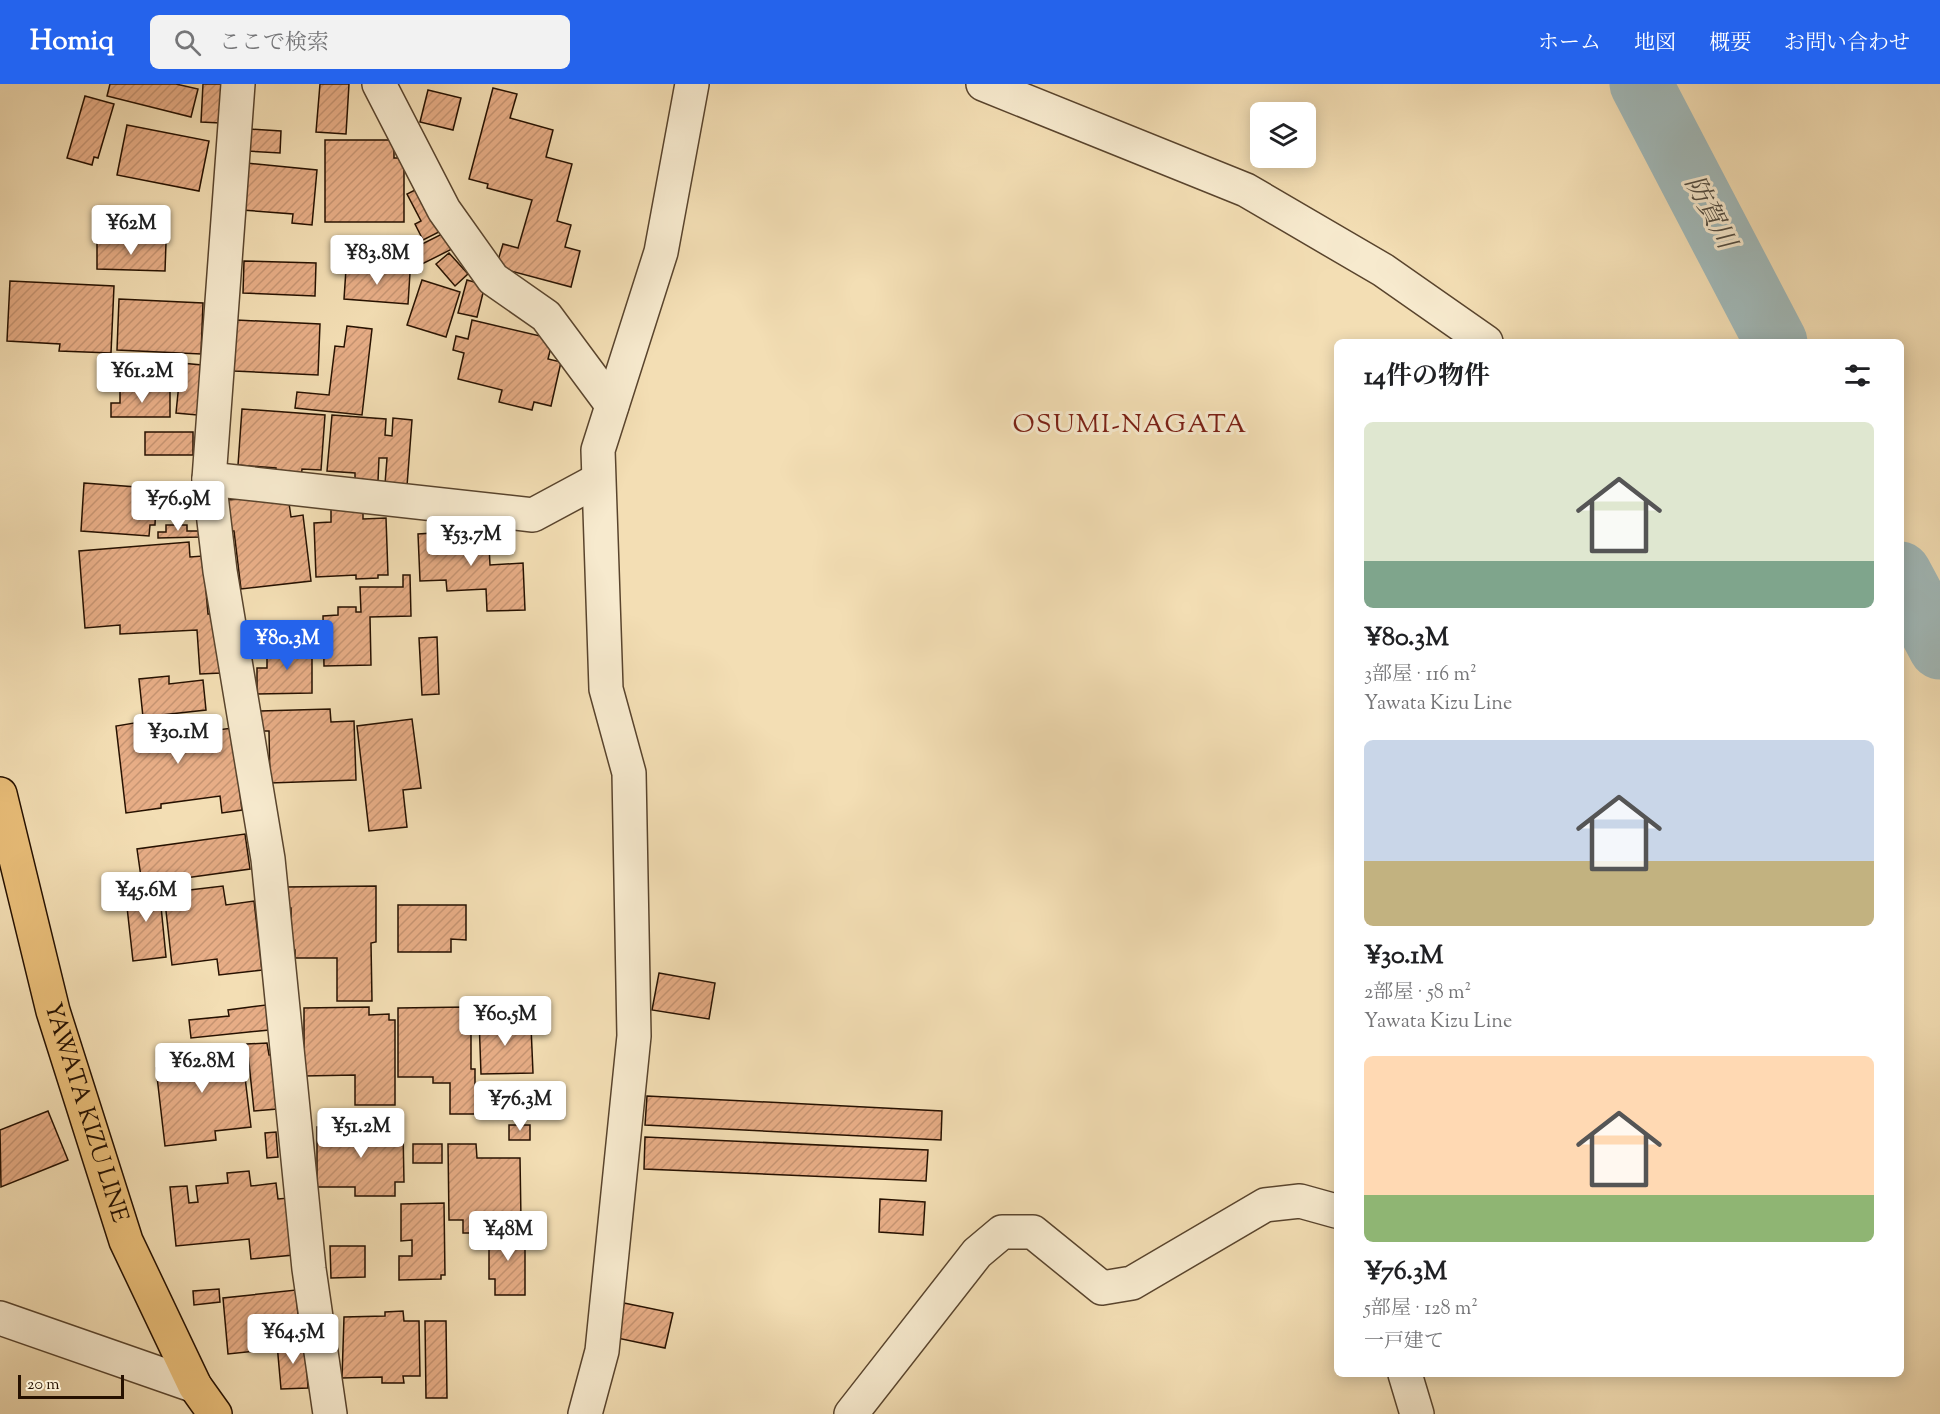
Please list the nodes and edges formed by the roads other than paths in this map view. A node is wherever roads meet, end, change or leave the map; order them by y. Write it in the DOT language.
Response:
graph roads {
  1 [pos="238,84"];
  2 [pos="379,84"];
  3 [pos="692,84"];
  4 [pos="983,84"];
  5 [pos="1482,339"];
  6 [pos="612,405"];
  7 [pos="209,479"];
  8 [pos="598,480"];
  9 [pos="0,794"];
  10 [pos="1334,1210"];
  11 [pos="0,1318"];
  12 [pos="1406,1377"];
  13 [pos="195,1386"];
  14 [pos="215,1414"];
  15 [pos="330,1414"];
  16 [pos="585,1414"];
  17 [pos="851,1414"];
  18 [pos="1417,1414"];
  1 -- 7 [label="street"];
  2 -- 6 [label="street"];
  3 -- 6 [label="street"];
  4 -- 5 [label="street"];
  6 -- 8 [label="street"];
  7 -- 8 [label="street"];
  7 -- 15 [label="street"];
  8 -- 16 [label="street"];
  9 -- 13 [label="main road, YAWATA KIZU LINE"];
  10 -- 17 [label="street"];
  11 -- 13 [label="street"];
  12 -- 18 [label="street"];
  13 -- 14 [label="main road, YAWATA KIZU LINE"];
}
